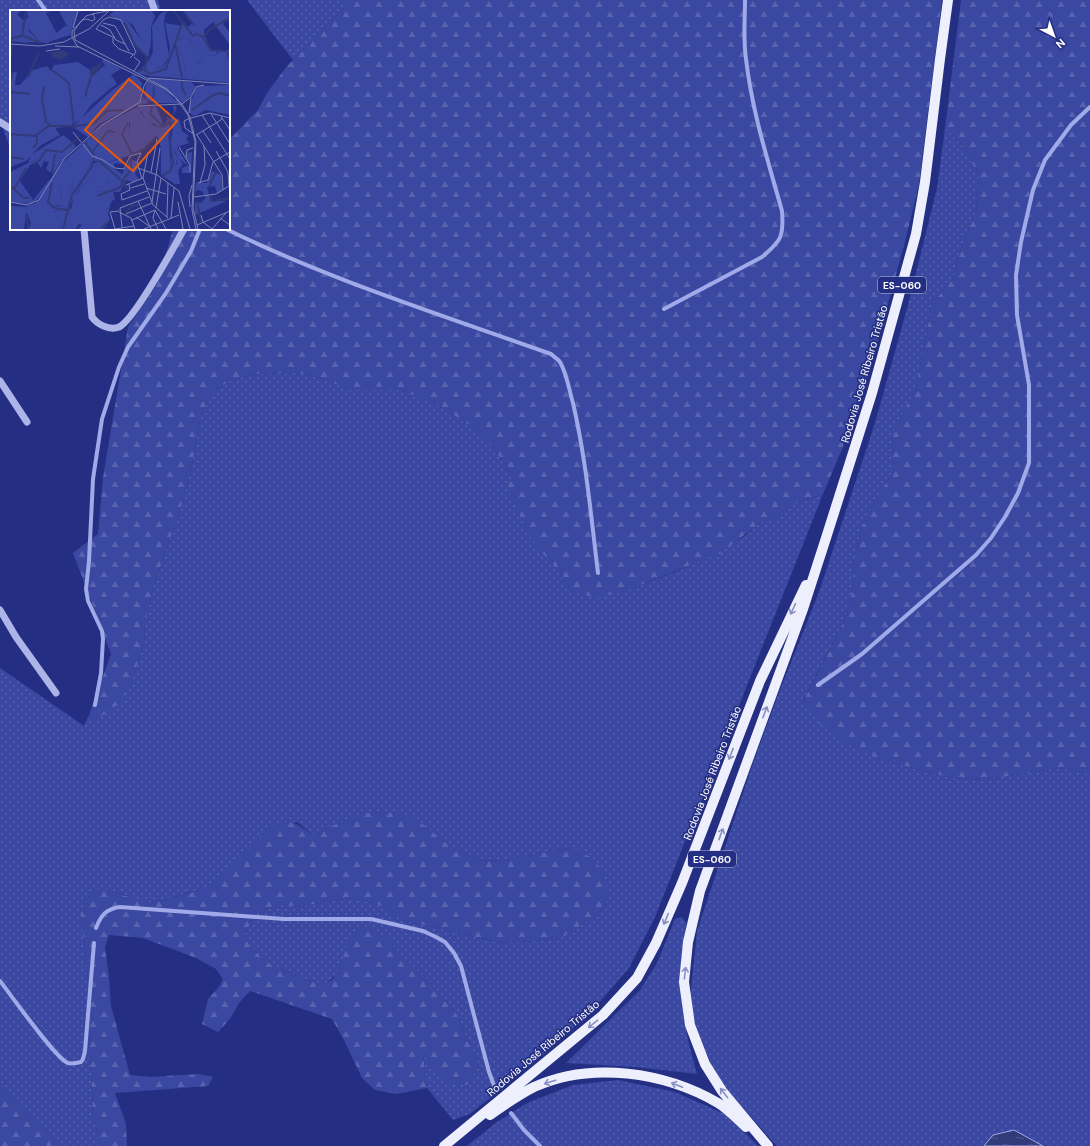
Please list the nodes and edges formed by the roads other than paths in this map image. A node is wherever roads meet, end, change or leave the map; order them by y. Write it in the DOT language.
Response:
graph roads {
  1 [pos="151,0"];
  2 [pos="948,0"];
  3 [pos="155,10"];
  4 [pos="0,122"];
  5 [pos="10,128"];
  6 [pos="84,230"];
  7 [pos="183,230"];
  8 [pos="0,381"];
  9 [pos="27,422"];
  10 [pos="818,562"];
  11 [pos="0,610"];
  12 [pos="56,693"];
  13 [pos="453,1139"];
  14 [pos="444,1146"];
  15 [pos="767,1146"];
  1 -- 3 [label="street"];
  2 -- 10 [label="main road, Rodovia José Ribeiro Tristão / ES-060"];
  4 -- 5 [label="street"];
  6 -- 7 [label="street"];
  8 -- 9 [label="street"];
  10 -- 13 [label="main road, Rodovia José Ribeiro Tristão / ES-060, one-way"];
  15 -- 10 [label="main road, Rodovia José Ribeiro Tristão / ES-060, one-way"];
  11 -- 12 [label="street"];
  13 -- 14 [label="main road, Rodovia José Ribeiro Tristão / ES-060"];
  15 -- 13 [label="main road, one-way"];
}
